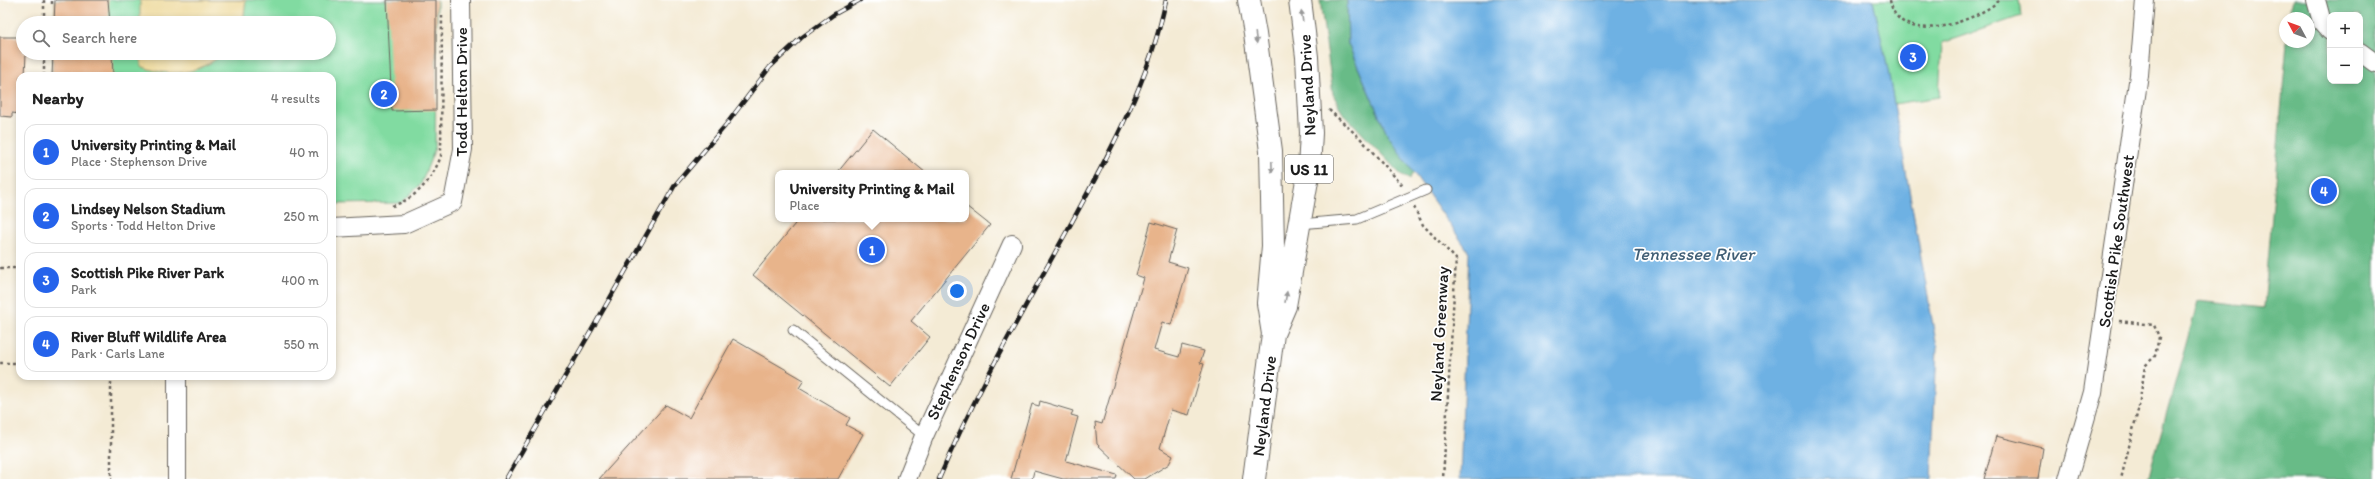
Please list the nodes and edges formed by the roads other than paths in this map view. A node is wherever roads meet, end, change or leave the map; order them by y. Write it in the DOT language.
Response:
graph roads {
  1 [pos="461,0"];
  2 [pos="1249,0"];
  3 [pos="1300,0"];
  4 [pos="2145,0"];
  5 [pos="2316,0"];
  6 [pos="2327,28"];
  7 [pos="2363,54"];
  8 [pos="2375,63"];
  9 [pos="1426,190"];
  10 [pos="1300,224"];
  11 [pos="336,228"];
  12 [pos="1012,244"];
  13 [pos="792,330"];
  14 [pos="1273,334"];
  15 [pos="177,380"];
  16 [pos="924,436"];
  17 [pos="177,479"];
  18 [pos="907,479"];
  19 [pos="1254,479"];
  20 [pos="2068,479"];
  1 -- 11 [label="street, Todd Helton Drive"];
  2 -- 14 [label="main road, Neyland Drive / US 11, one-way"];
  10 -- 3 [label="main road, Neyland Drive / US 11, one-way"];
  4 -- 20 [label="street, Scottish Pike Southwest"];
  5 -- 6 [label="street"];
  7 -- 8 [label="street"];
  9 -- 10 [label="lane"];
  14 -- 10 [label="main road, Neyland Drive / US 11, one-way"];
  12 -- 16 [label="street, Stephenson Drive"];
  13 -- 16 [label="lane"];
  14 -- 19 [label="main road, Neyland Drive / US 11"];
  15 -- 17 [label="street"];
  16 -- 18 [label="street, Stephenson Drive"];
}
